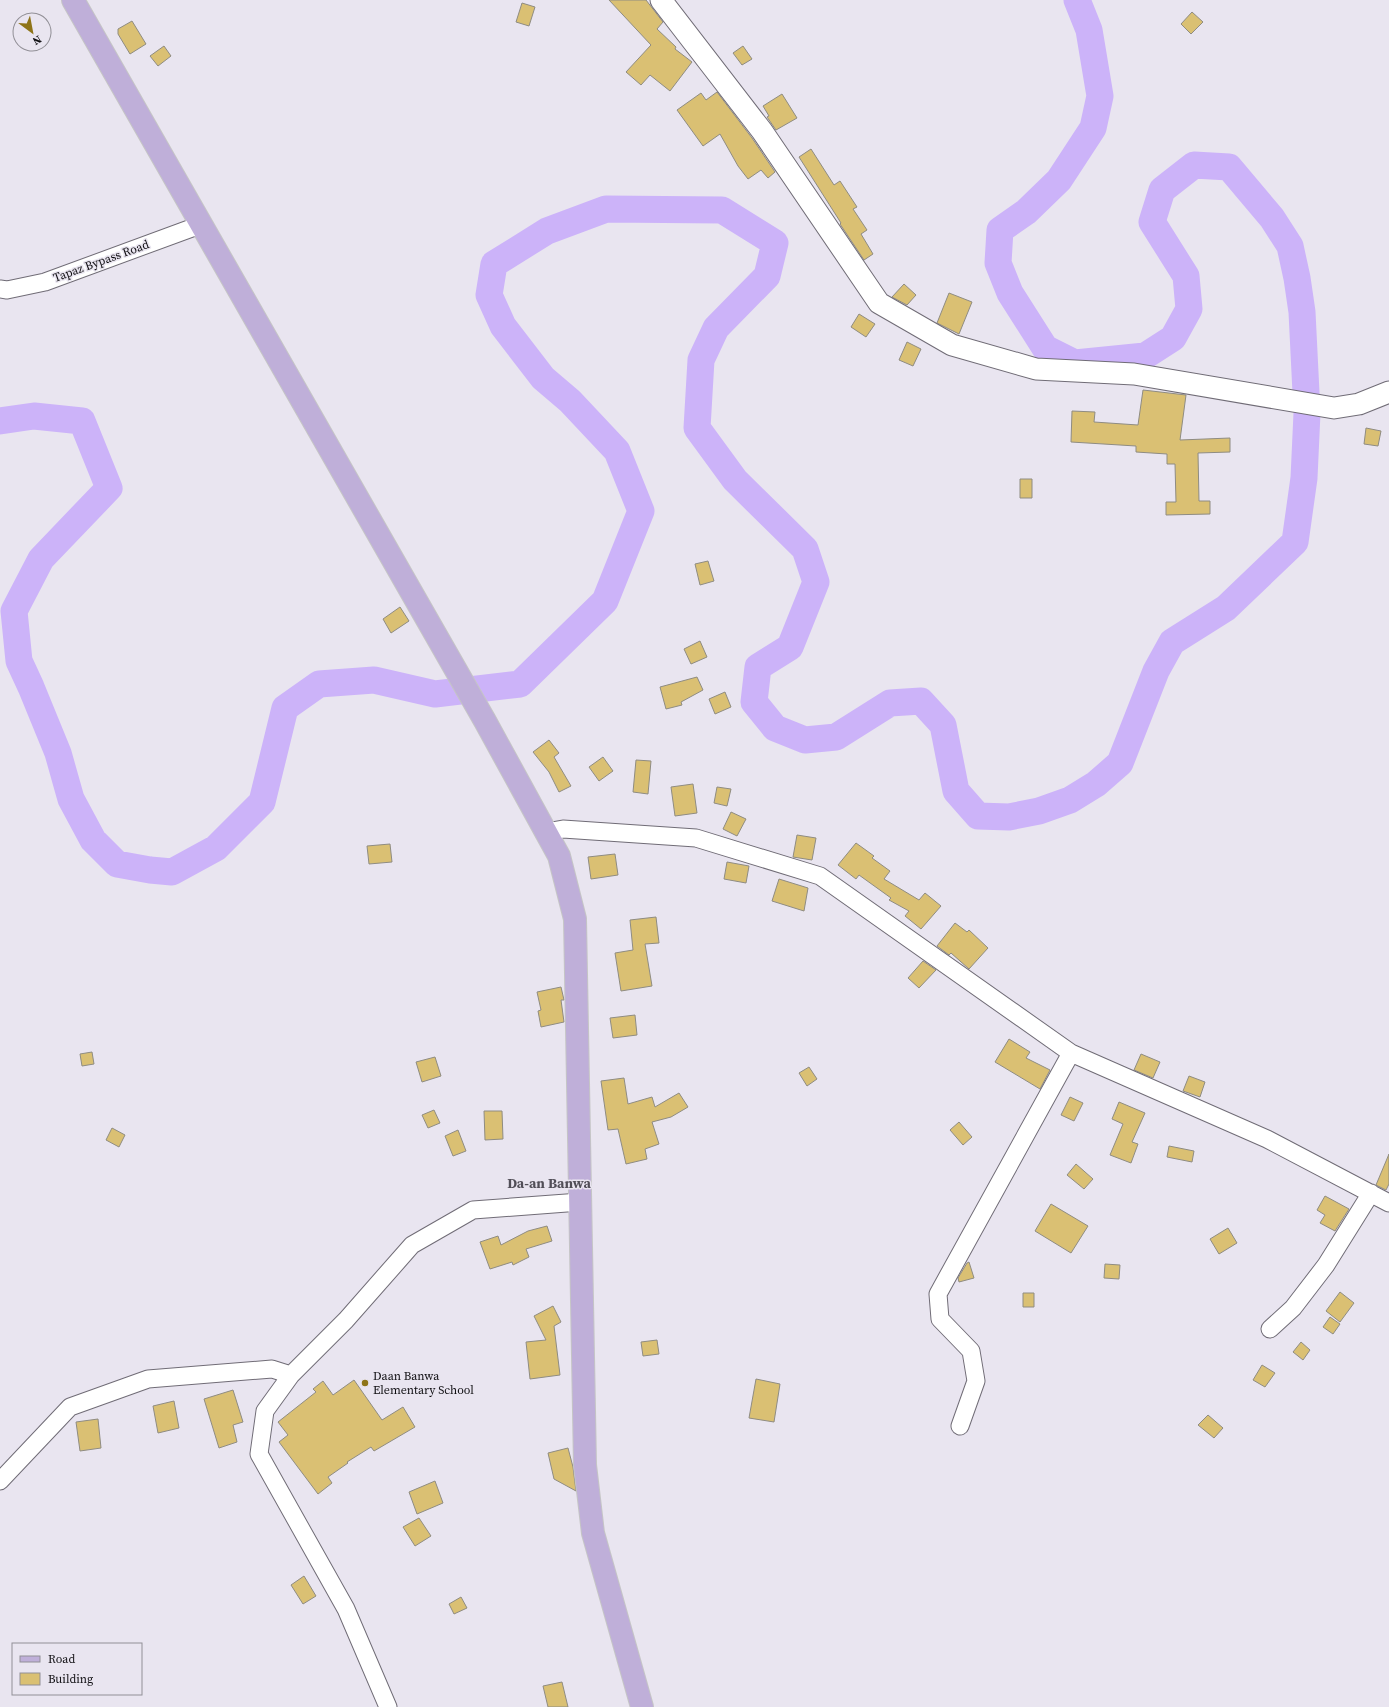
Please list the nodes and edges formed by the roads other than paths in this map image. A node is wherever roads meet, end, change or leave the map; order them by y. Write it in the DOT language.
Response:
graph roads {
  1 [pos="73,0"];
  2 [pos="661,0"];
  3 [pos="200,225"];
  4 [pos="0,289"];
  5 [pos="1389,392"];
  6 [pos="546,832"];
  7 [pos="1071,1053"];
  8 [pos="1371,1193"];
  9 [pos="580,1202"];
  10 [pos="1389,1203"];
  11 [pos="1270,1329"];
  12 [pos="291,1375"];
  13 [pos="960,1426"];
  14 [pos="0,1481"];
  15 [pos="388,1707"];
  16 [pos="642,1707"];
  1 -- 3 [label="main road"];
  2 -- 5 [label="street"];
  3 -- 4 [label="street, Tapaz Bypass Road"];
  3 -- 6 [label="main road"];
  6 -- 7 [label="street"];
  6 -- 9 [label="main road"];
  7 -- 8 [label="street"];
  7 -- 13 [label="street"];
  8 -- 10 [label="street"];
  8 -- 11 [label="street"];
  9 -- 12 [label="street"];
  9 -- 16 [label="main road"];
  12 -- 14 [label="street"];
  12 -- 15 [label="street"];
}
